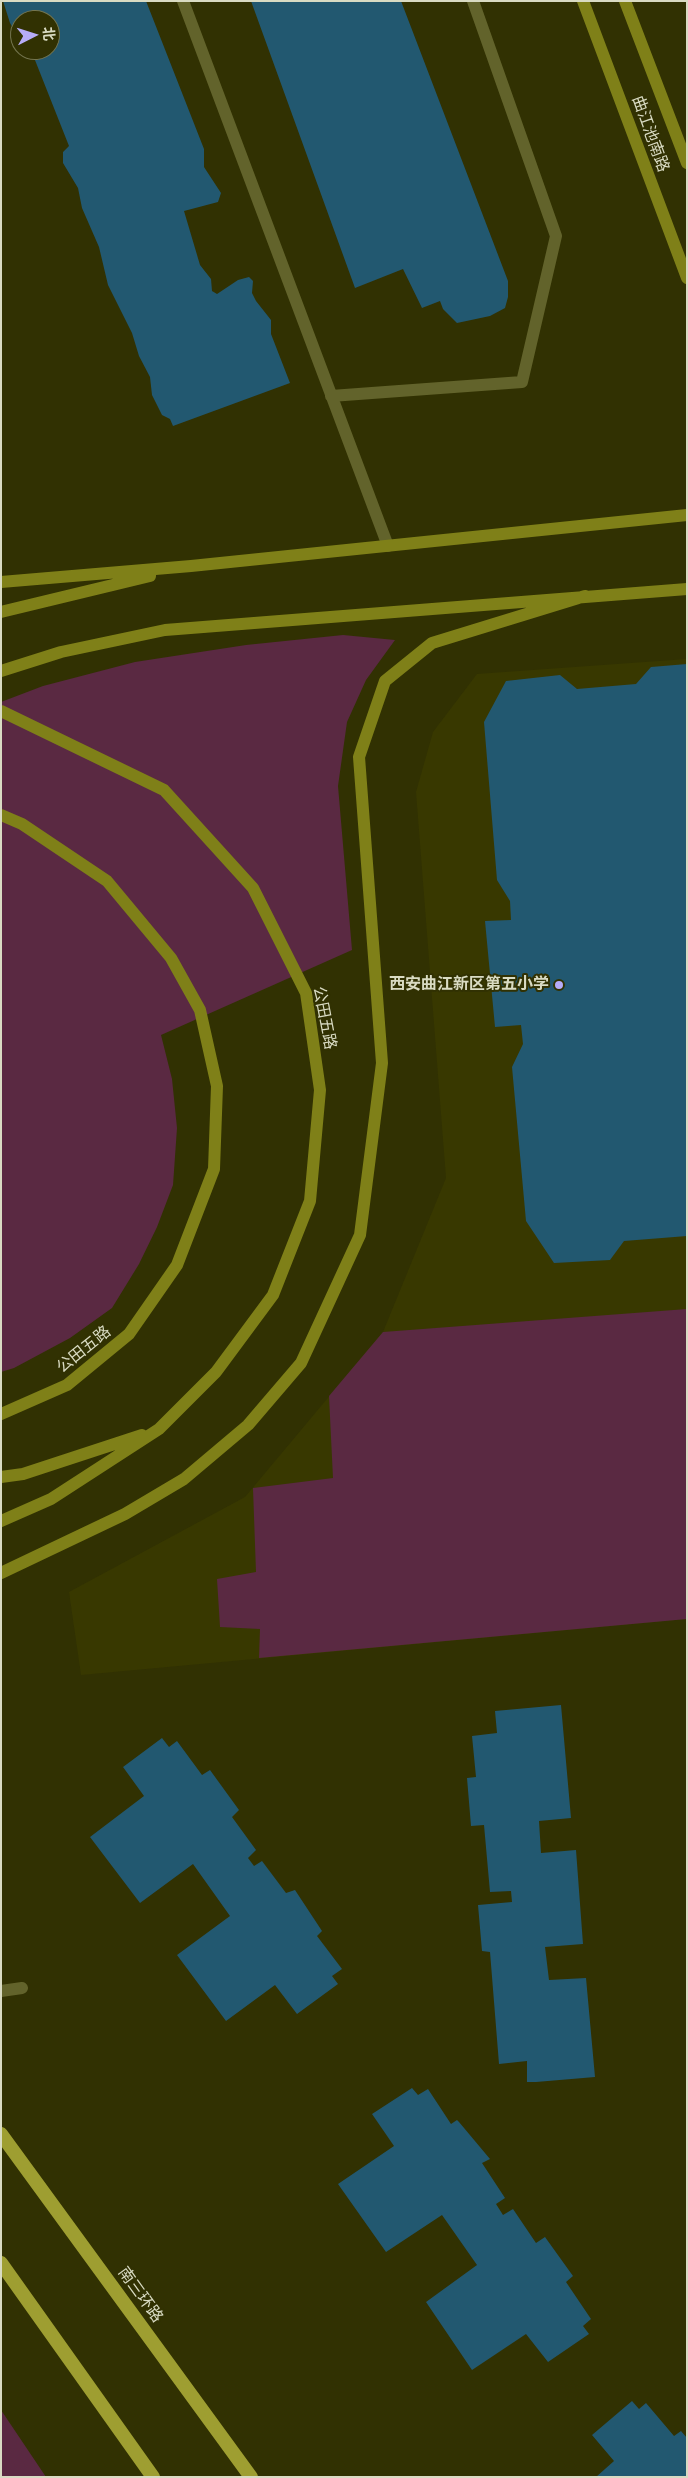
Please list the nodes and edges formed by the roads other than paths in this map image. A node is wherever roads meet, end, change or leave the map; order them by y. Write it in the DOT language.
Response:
graph roads {
  1 [pos="182,1"];
  2 [pos="473,1"];
  3 [pos="583,1"];
  4 [pos="625,1"];
  5 [pos="687,163"];
  6 [pos="687,278"];
  7 [pos="331,396"];
  8 [pos="687,515"];
  9 [pos="388,546"];
  10 [pos="191,566"];
  11 [pos="1,582"];
  12 [pos="687,589"];
  13 [pos="585,596"];
  14 [pos="1,612"];
  15 [pos="1,671"];
  16 [pos="1,711"];
  17 [pos="1,815"];
  18 [pos="1,1414"];
  19 [pos="159,1429"];
  20 [pos="1,1477"];
  21 [pos="1,1521"];
  22 [pos="1,1573"];
  23 [pos="22,1988"];
  24 [pos="1,1991"];
  25 [pos="1,2134"];
  26 [pos="1,2263"];
  27 [pos="153,2477"];
  28 [pos="251,2477"];
  1 -- 7 [label="street"];
  2 -- 7 [label="street"];
  3 -- 6 [label="main road, 曲江池南路"];
  4 -- 5 [label="main road, 曲江池南路"];
  7 -- 9 [label="street"];
  8 -- 9 [label="main road"];
  9 -- 10 [label="main road"];
  10 -- 11 [label="main road"];
  10 -- 14 [label="main road"];
  12 -- 13 [label="main road"];
  13 -- 15 [label="main road"];
  13 -- 22 [label="main road"];
  16 -- 19 [label="main road, 公田五路"];
  17 -- 18 [label="main road, 公田五路"];
  19 -- 20 [label="main road"];
  19 -- 21 [label="main road"];
  23 -- 24 [label="street"];
  25 -- 28 [label="highway, 南三环路"];
  26 -- 27 [label="highway"];
}
